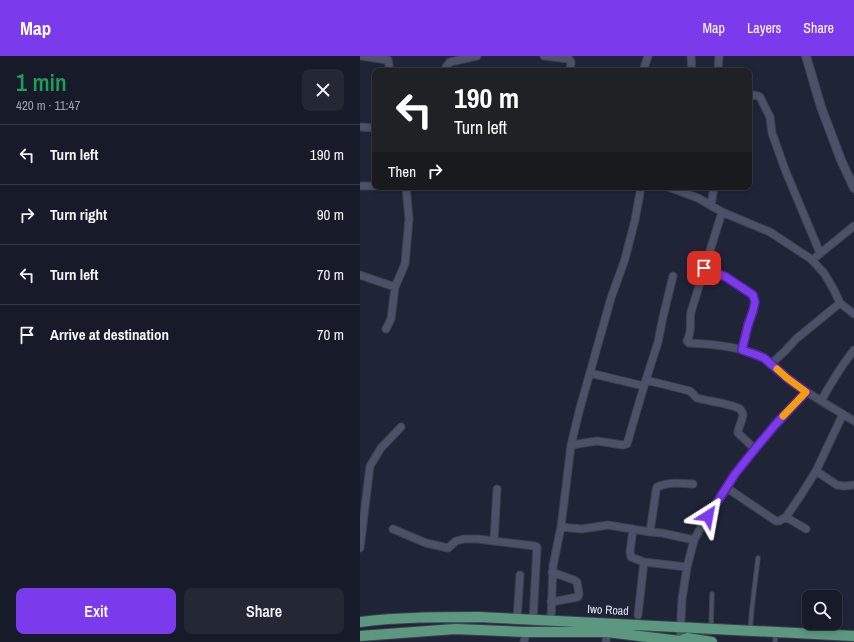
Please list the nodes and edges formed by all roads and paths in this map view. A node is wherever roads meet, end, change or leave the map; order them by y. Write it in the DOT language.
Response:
graph roads {
  1 [pos="360,56"];
  2 [pos="477,56"];
  3 [pos="544,56"];
  4 [pos="648,56"];
  5 [pos="691,56"];
  6 [pos="719,56"];
  7 [pos="806,56"];
  8 [pos="389,68"];
  9 [pos="446,68"];
  10 [pos="571,68"];
  11 [pos="644,68"];
  12 [pos="692,68"];
  13 [pos="718,68"];
  14 [pos="752,95"];
  15 [pos="360,126"];
  16 [pos="372,128"];
  17 [pos="360,186"];
  18 [pos="372,186"];
  19 [pos="854,188"];
  20 [pos="406,190"];
  21 [pos="640,190"];
  22 [pos="678,190"];
  23 [pos="714,190"];
  24 [pos="711,205"];
  25 [pos="722,212"];
  26 [pos="854,226"];
  27 [pos="820,253"];
  28 [pos="811,259"];
  29 [pos="704,268"];
  30 [pos="360,275"];
  31 [pos="673,276"];
  32 [pos="395,287"];
  33 [pos="840,303"];
  34 [pos="854,314"];
  35 [pos="386,329"];
  36 [pos="742,350"];
  37 [pos="854,350"];
  38 [pos="771,364"];
  39 [pos="590,373"];
  40 [pos="645,383"];
  41 [pos="806,392"];
  42 [pos="821,401"];
  43 [pos="843,414"];
  44 [pos="854,421"];
  45 [pos="401,427"];
  46 [pos="571,445"];
  47 [pos="755,449"];
  48 [pos="816,471"];
  49 [pos="693,484"];
  50 [pos="854,486"];
  51 [pos="727,488"];
  52 [pos="497,489"];
  53 [pos="786,517"];
  54 [pos="561,527"];
  55 [pos="806,528"];
  56 [pos="393,529"];
  57 [pos="633,529"];
  58 [pos="650,532"];
  59 [pos="694,540"];
  60 [pos="494,541"];
  61 [pos="360,548"];
  62 [pos="758,558"];
  63 [pos="644,562"];
  64 [pos="687,567"];
  65 [pos="552,572"];
  66 [pos="520,575"];
  67 [pos="712,594"];
  68 [pos="551,602"];
  69 [pos="638,615"];
  70 [pos="516,619"];
  71 [pos="533,620"];
  72 [pos="551,620"];
  73 [pos="360,622"];
  74 [pos="681,628"];
  75 [pos="711,629"];
  76 [pos="750,631"];
  77 [pos="360,636"];
  78 [pos="854,636"];
  79 [pos="525,637"];
  80 [pos="606,637"];
  81 [pos="776,637"];
  82 [pos="685,640"];
  83 [pos="712,642"];
  1 -- 8 [label="street"];
  2 -- 9 [label="street"];
  3 -- 10 [label="street"];
  4 -- 11 [label="street"];
  5 -- 12 [label="street"];
  6 -- 13 [label="street"];
  7 -- 19 [label="street"];
  14 -- 27 [label="street"];
  15 -- 16 [label="street"];
  17 -- 18 [label="street"];
  20 -- 32 [label="street"];
  21 -- 39 [label="street"];
  22 -- 24 [label="street"];
  23 -- 24 [label="street"];
  24 -- 25 [label="street"];
  25 -- 28 [label="street"];
  25 -- 29 [label="street"];
  26 -- 27 [label="street"];
  27 -- 28 [label="street"];
  28 -- 33 [label="street"];
  29 -- 36 [label="street"];
  29 -- 36 [label="street"];
  30 -- 32 [label="street"];
  31 -- 40 [label="street"];
  32 -- 35 [label="street"];
  33 -- 34 [label="street"];
  33 -- 38 [label="street"];
  36 -- 38 [label="street"];
  37 -- 42 [label="street"];
  38 -- 41 [label="street"];
  39 -- 40 [label="street"];
  39 -- 46 [label="street"];
  40 -- 46 [label="street"];
  40 -- 47 [label="street"];
  41 -- 42 [label="street"];
  41 -- 47 [label="street"];
  42 -- 43 [label="street"];
  43 -- 44 [label="street"];
  43 -- 48 [label="street"];
  45 -- 61 [label="street"];
  46 -- 54 [label="street"];
  47 -- 51 [label="street"];
  48 -- 50 [label="street"];
  48 -- 53 [label="street"];
  49 -- 58 [label="street"];
  51 -- 53 [label="street"];
  51 -- 59 [label="street"];
  52 -- 60 [label="street"];
  53 -- 55 [label="street"];
  54 -- 57 [label="street"];
  54 -- 65 [label="street"];
  56 -- 60 [label="street"];
  57 -- 58 [label="street"];
  57 -- 63 [label="street"];
  58 -- 59 [label="street"];
  59 -- 64 [label="street"];
  60 -- 71 [label="street"];
  62 -- 76 [label="lane"];
  63 -- 64 [label="street"];
  63 -- 69 [label="street"];
  64 -- 74 [label="street"];
  65 -- 68 [label="street"];
  65 -- 68 [label="street"];
  66 -- 70 [label="street"];
  67 -- 75 [label="lane"];
  68 -- 72 [label="street"];
  70 -- 71 [label="main road, Iwo Road"];
  70 -- 73 [label="main road, Iwo Road"];
  71 -- 72 [label="main road, Iwo Road"];
  72 -- 74 [label="main road, Iwo Road"];
  74 -- 75 [label="main road, Iwo Road"];
  74 -- 82 [label="street"];
  75 -- 76 [label="main road, Iwo Road"];
  76 -- 81 [label="main road, Iwo Road"];
  77 -- 79 [label="main road, Iwo Road"];
  78 -- 81 [label="main road, Iwo Road"];
  79 -- 80 [label="main road, Iwo Road"];
  80 -- 82 [label="main road, Iwo Road"];
  82 -- 83 [label="main road, Iwo Road"];
}
